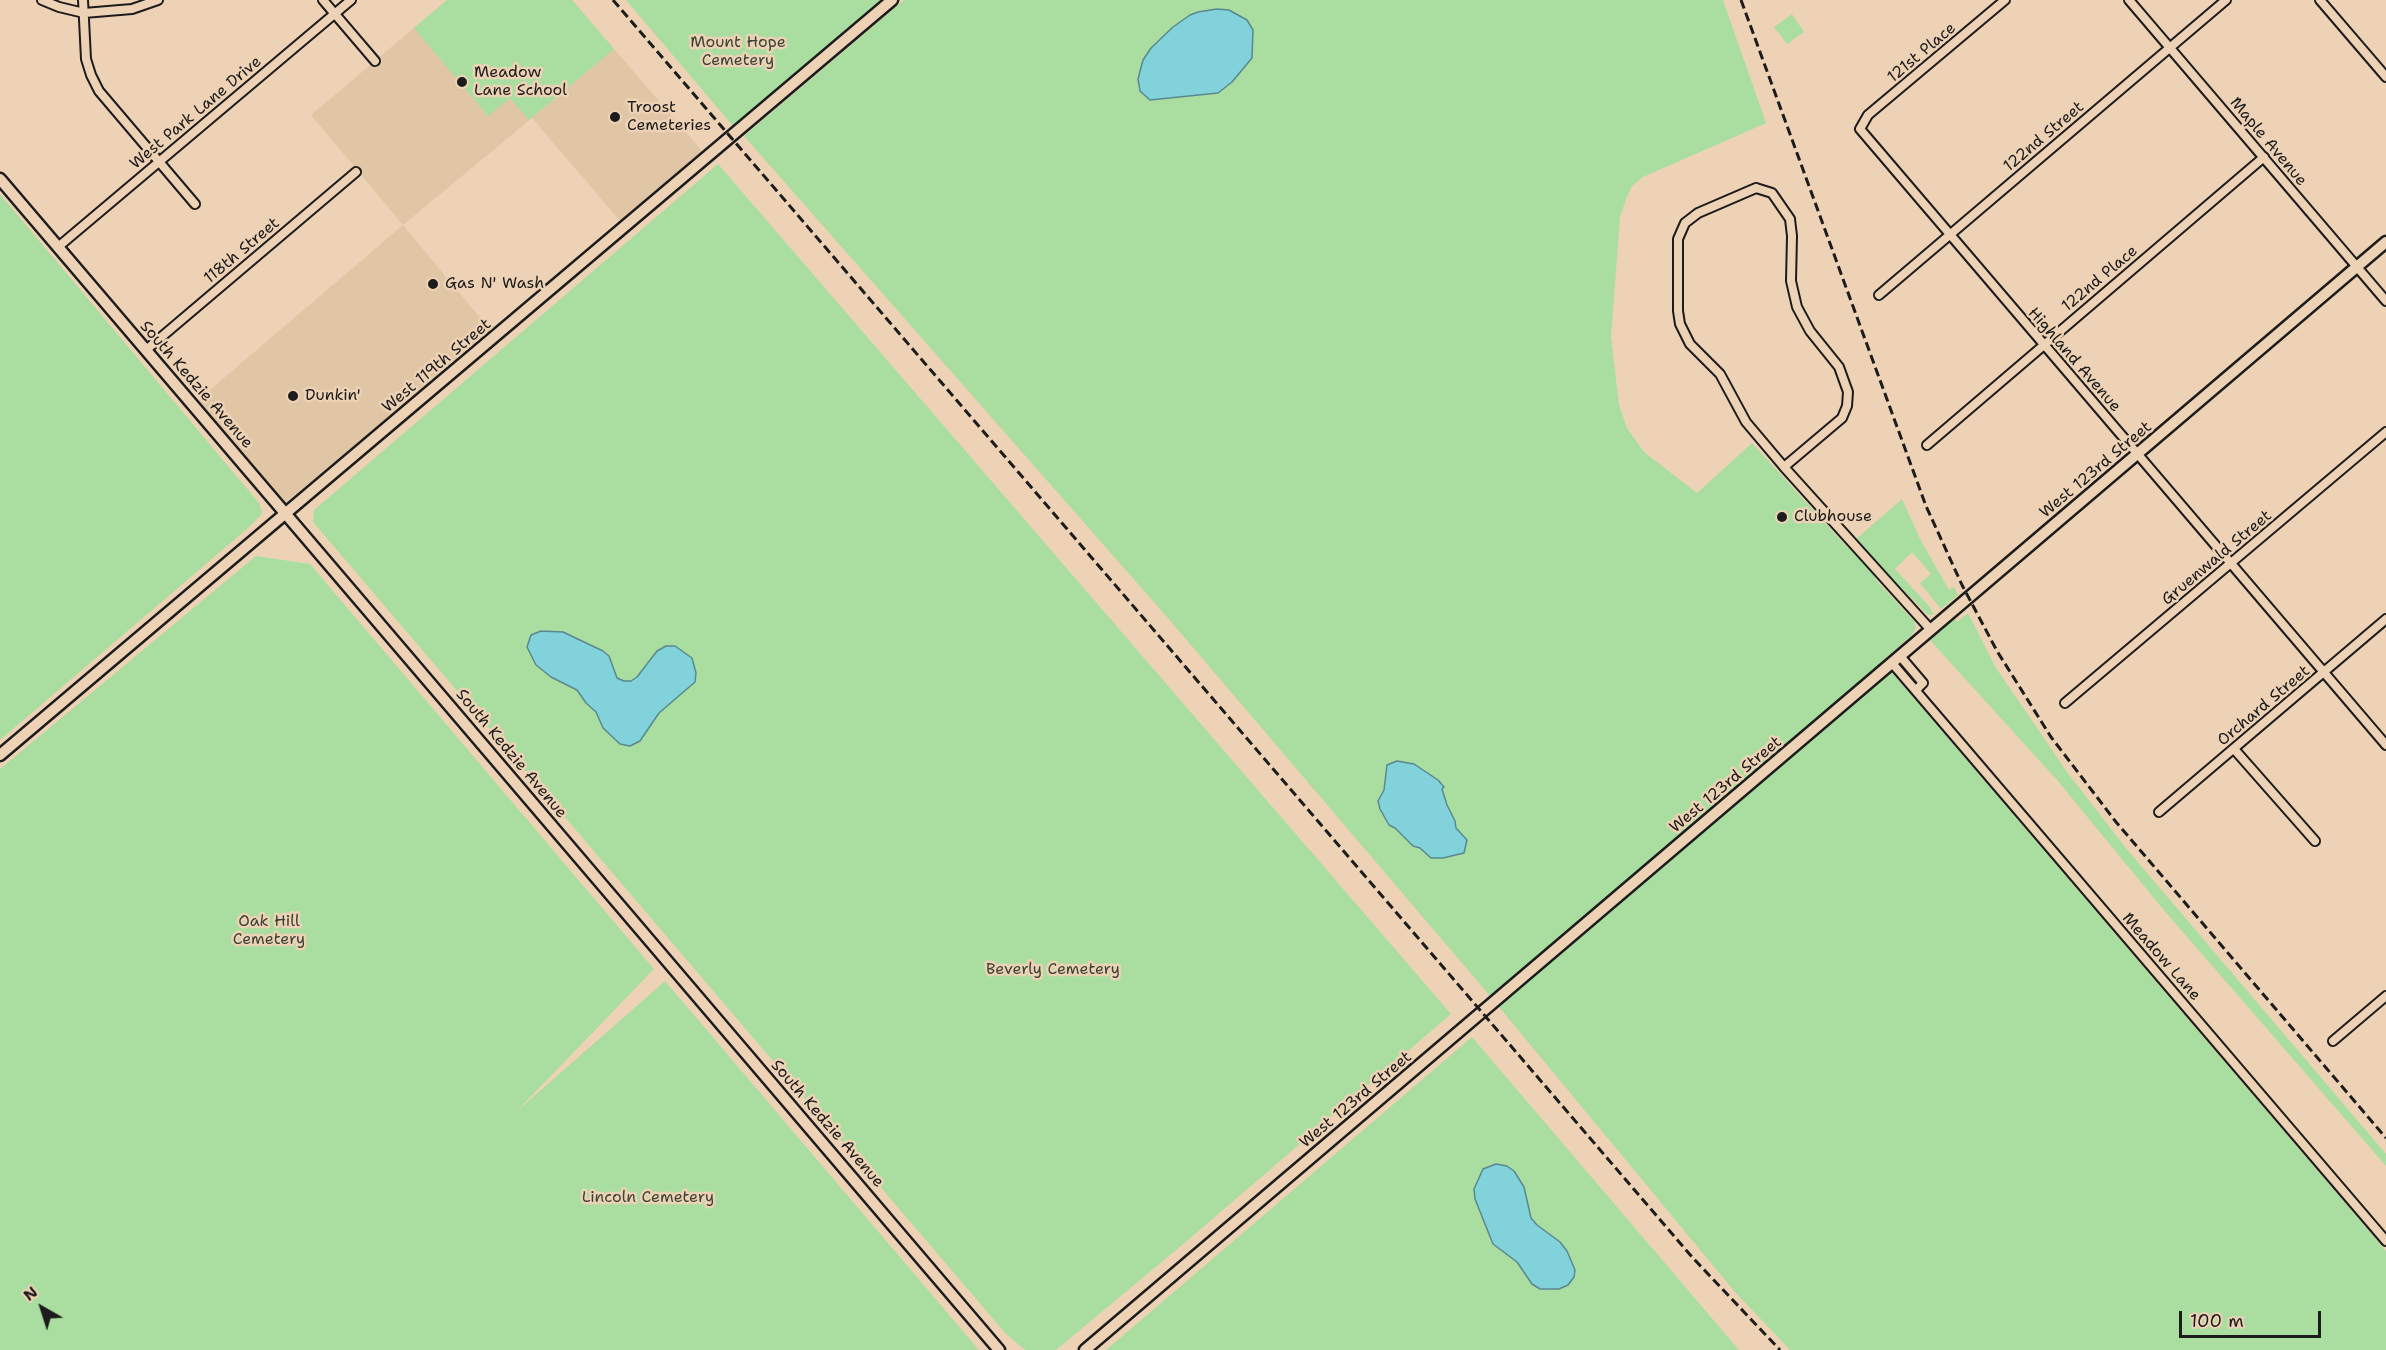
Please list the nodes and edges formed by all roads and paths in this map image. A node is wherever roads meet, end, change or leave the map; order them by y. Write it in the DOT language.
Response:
graph roads {
  1 [pos="42,0"];
  2 [pos="83,0"];
  3 [pos="158,0"];
  4 [pos="323,0"];
  5 [pos="351,0"];
  6 [pos="892,0"];
  7 [pos="2005,0"];
  8 [pos="2129,0"];
  9 [pos="2226,0"];
  10 [pos="2320,0"];
  11 [pos="84,13"];
  12 [pos="335,14"];
  13 [pos="2170,48"];
  14 [pos="375,61"];
  15 [pos="2386,77"];
  16 [pos="1860,129"];
  17 [pos="2264,158"];
  18 [pos="158,162"];
  19 [pos="356,172"];
  20 [pos="0,179"];
  21 [pos="195,204"];
  22 [pos="1949,235"];
  23 [pos="2386,242"];
  24 [pos="58,247"];
  25 [pos="2357,267"];
  26 [pos="1879,295"];
  27 [pos="2386,301"];
  28 [pos="2043,344"];
  29 [pos="146,350"];
  30 [pos="2386,432"];
  31 [pos="1927,444"];
  32 [pos="2137,454"];
  33 [pos="1784,467"];
  34 [pos="286,513"];
  35 [pos="2231,564"];
  36 [pos="2386,620"];
  37 [pos="1931,630"];
  38 [pos="1896,659"];
  39 [pos="2324,672"];
  40 [pos="1916,690"];
  41 [pos="2065,703"];
  42 [pos="2386,745"];
  43 [pos="2234,749"];
  44 [pos="0,755"];
  45 [pos="2159,812"];
  46 [pos="2315,842"];
  47 [pos="2386,996"];
  48 [pos="2333,1041"];
  49 [pos="2386,1241"];
  50 [pos="999,1350"];
  51 [pos="1085,1350"];
  1 -- 11 [label="street"];
  2 -- 11 [label="street"];
  3 -- 11 [label="street"];
  4 -- 12 [label="street"];
  5 -- 12 [label="street, West Park Lane Drive"];
  6 -- 34 [label="street, West 119th Street"];
  7 -- 16 [label="street, 121st Place"];
  8 -- 13 [label="street, Maple Avenue"];
  9 -- 13 [label="street, 122nd Street"];
  10 -- 15 [label="street"];
  11 -- 18 [label="street"];
  12 -- 14 [label="street"];
  12 -- 18 [label="street, West Park Lane Drive"];
  13 -- 17 [label="street, Maple Avenue"];
  13 -- 22 [label="street, 122nd Street"];
  16 -- 22 [label="street, Highland Avenue"];
  17 -- 25 [label="street, Maple Avenue"];
  17 -- 28 [label="street, 122nd Place"];
  18 -- 21 [label="street"];
  18 -- 24 [label="street, West Park Lane Drive"];
  19 -- 29 [label="street, 118th Street"];
  20 -- 24 [label="street, South Kedzie Avenue"];
  22 -- 26 [label="street, 122nd Street"];
  22 -- 28 [label="street, Highland Avenue"];
  23 -- 25 [label="street, West 123rd Street"];
  24 -- 29 [label="street, South Kedzie Avenue"];
  25 -- 27 [label="street, Maple Avenue"];
  25 -- 32 [label="street, West 123rd Street"];
  28 -- 31 [label="street, 122nd Place"];
  28 -- 32 [label="street, Highland Avenue"];
  29 -- 34 [label="street, South Kedzie Avenue"];
  30 -- 35 [label="street, Gruenwald Street"];
  32 -- 35 [label="street, Highland Avenue"];
  32 -- 37 [label="street, West 123rd Street"];
  33 -- 33 [label="street"];
  33 -- 37 [label="street"];
  34 -- 44 [label="street, West 119th Street"];
  34 -- 50 [label="street, South Kedzie Avenue"];
  35 -- 39 [label="street, Highland Avenue"];
  35 -- 41 [label="street, Gruenwald Street"];
  36 -- 39 [label="street, Orchard Street"];
  37 -- 38 [label="street, West 123rd Street"];
  38 -- 40 [label="street, Meadow Lane"];
  38 -- 40 [label="street"];
  38 -- 51 [label="street, West 123rd Street"];
  39 -- 42 [label="street, Highland Avenue"];
  39 -- 43 [label="street, Orchard Street"];
  40 -- 49 [label="street, Meadow Lane"];
  43 -- 45 [label="street, Orchard Street"];
  43 -- 46 [label="street"];
  47 -- 48 [label="street"];
}
